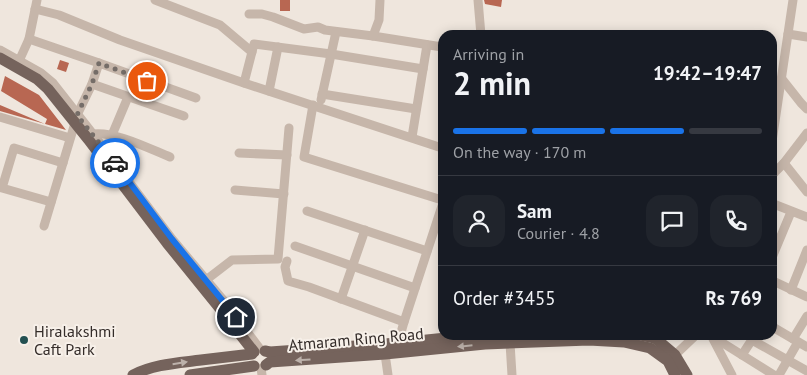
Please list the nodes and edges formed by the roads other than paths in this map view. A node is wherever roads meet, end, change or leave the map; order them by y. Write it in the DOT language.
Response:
graph roads {
  1 [pos="155,0"];
  2 [pos="380,0"];
  3 [pos="478,0"];
  4 [pos="793,0"];
  5 [pos="36,4"];
  6 [pos="248,14"];
  7 [pos="481,30"];
  8 [pos="336,32"];
  9 [pos="788,34"];
  10 [pos="374,36"];
  11 [pos="807,38"];
  12 [pos="29,40"];
  13 [pos="427,45"];
  14 [pos="438,46"];
  15 [pos="278,47"];
  16 [pos="0,50"];
  17 [pos="252,52"];
  18 [pos="331,54"];
  19 [pos="0,58"];
  20 [pos="19,61"];
  21 [pos="99,63"];
  22 [pos="423,69"];
  23 [pos="782,79"];
  24 [pos="244,83"];
  25 [pos="92,84"];
  26 [pos="269,91"];
  27 [pos="322,94"];
  28 [pos="128,97"];
  29 [pos="196,98"];
  30 [pos="316,106"];
  31 [pos="416,109"];
  32 [pos="807,109"];
  33 [pos="777,110"];
  34 [pos="0,116"];
  35 [pos="184,116"];
  36 [pos="76,119"];
  37 [pos="289,128"];
  38 [pos="807,133"];
  39 [pos="93,134"];
  40 [pos="112,134"];
  41 [pos="412,137"];
  42 [pos="70,138"];
  43 [pos="804,144"];
  44 [pos="438,147"];
  45 [pos="239,153"];
  46 [pos="287,155"];
  47 [pos="170,157"];
  48 [pos="63,163"];
  49 [pos="784,163"];
  50 [pos="777,170"];
  51 [pos="235,190"];
  52 [pos="807,192"];
  53 [pos="284,194"];
  54 [pos="438,199"];
  55 [pos="51,202"];
  56 [pos="777,206"];
  57 [pos="307,211"];
  58 [pos="791,212"];
  59 [pos="807,217"];
  60 [pos="438,219"];
  61 [pos="44,226"];
  62 [pos="365,230"];
  63 [pos="295,246"];
  64 [pos="777,246"];
  65 [pos="807,250"];
  66 [pos="427,251"];
  67 [pos="287,261"];
  68 [pos="352,267"];
  69 [pos="206,280"];
  70 [pos="777,283"];
  71 [pos="415,288"];
  72 [pos="791,290"];
  73 [pos="807,297"];
  74 [pos="341,299"];
  75 [pos="807,316"];
  76 [pos="404,322"];
  77 [pos="777,329"];
  78 [pos="438,339"];
  79 [pos="657,340"];
  80 [pos="691,340"];
  81 [pos="713,340"];
  82 [pos="718,340"];
  83 [pos="752,340"];
  84 [pos="758,340"];
  85 [pos="796,340"];
  86 [pos="398,343"];
  87 [pos="510,343"];
  88 [pos="807,347"];
  89 [pos="258,352"];
  90 [pos="385,354"];
  91 [pos="675,355"];
  92 [pos="742,355"];
  93 [pos="788,360"];
  94 [pos="261,368"];
  95 [pos="807,370"];
  96 [pos="133,375"];
  97 [pos="190,375"];
  98 [pos="388,375"];
  99 [pos="512,375"];
  100 [pos="675,375"];
  101 [pos="687,375"];
  102 [pos="732,375"];
  103 [pos="774,375"];
  104 [pos="778,375"];
  1 -- 17 [label="street"];
  2 -- 10 [label="street"];
  3 -- 7 [label="street"];
  4 -- 9 [label="street"];
  5 -- 12 [label="street"];
  5 -- 24 [label="street"];
  6 -- 8 [label="street"];
  8 -- 10 [label="street"];
  8 -- 18 [label="street"];
  9 -- 11 [label="street"];
  9 -- 23 [label="street"];
  10 -- 13 [label="street"];
  12 -- 20 [label="street"];
  12 -- 21 [label="street"];
  13 -- 14 [label="street"];
  13 -- 22 [label="street"];
  15 -- 17 [label="street"];
  15 -- 18 [label="street"];
  15 -- 26 [label="street"];
  16 -- 20 [label="street"];
  17 -- 24 [label="street"];
  18 -- 22 [label="street"];
  18 -- 27 [label="street"];
  19 -- 36 [label="main road"];
  20 -- 36 [label="street"];
  21 -- 25 [label="street"];
  21 -- 29 [label="street"];
  22 -- 31 [label="street"];
  23 -- 32 [label="street"];
  23 -- 33 [label="street"];
  24 -- 26 [label="street"];
  25 -- 28 [label="street"];
  25 -- 36 [label="street"];
  26 -- 30 [label="street"];
  27 -- 30 [label="street"];
  27 -- 31 [label="street"];
  28 -- 35 [label="street"];
  28 -- 40 [label="street"];
  30 -- 41 [label="street"];
  30 -- 54 [label="street"];
  31 -- 41 [label="street"];
  34 -- 42 [label="street"];
  36 -- 39 [label="street"];
  36 -- 42 [label="street"];
  36 -- 89 [label="main road"];
  37 -- 46 [label="street"];
  38 -- 43 [label="street"];
  39 -- 40 [label="street"];
  39 -- 69 [label="street"];
  40 -- 47 [label="street"];
  41 -- 44 [label="street"];
  42 -- 48 [label="street"];
  43 -- 49 [label="street"];
  45 -- 46 [label="street"];
  46 -- 53 [label="street"];
  48 -- 55 [label="street"];
  48 -- 55 [label="street"];
  49 -- 50 [label="street"];
  49 -- 52 [label="street"];
  51 -- 53 [label="street"];
  53 -- 69 [label="street"];
  55 -- 61 [label="street"];
  56 -- 58 [label="street"];
  57 -- 62 [label="street"];
  58 -- 59 [label="street"];
  58 -- 64 [label="street"];
  60 -- 66 [label="street"];
  62 -- 66 [label="street"];
  62 -- 68 [label="street"];
  63 -- 68 [label="street"];
  65 -- 72 [label="street"];
  66 -- 71 [label="street"];
  67 -- 74 [label="street"];
  68 -- 71 [label="street"];
  68 -- 74 [label="street"];
  69 -- 89 [label="street"];
  70 -- 72 [label="street"];
  71 -- 76 [label="street"];
  72 -- 73 [label="street"];
  74 -- 76 [label="street"];
  75 -- 85 [label="street"];
  76 -- 86 [label="street"];
  77 -- 85 [label="street"];
  78 -- 86 [label="main road, Atmaram Ring Road"];
  79 -- 91 [label="main road"];
  80 -- 91 [label="street"];
  81 -- 102 [label="street"];
  82 -- 92 [label="street"];
  83 -- 92 [label="street"];
  84 -- 93 [label="street"];
  85 -- 88 [label="street"];
  85 -- 93 [label="street"];
  86 -- 89 [label="main road, Atmaram Ring Road"];
  87 -- 90 [label="main road, Atmaram Ring Road, one-way"];
  87 -- 99 [label="street"];
  87 -- 100 [label="main road, Atmaram Ring Road"];
  89 -- 94 [label="main road"];
  89 -- 94 [label="main road"];
  96 -- 89 [label="main road, Atmaram Ring Road, one-way"];
  90 -- 94 [label="main road, Atmaram Ring Road, one-way"];
  90 -- 98 [label="street"];
  91 -- 101 [label="main road"];
  92 -- 103 [label="street"];
  93 -- 95 [label="street"];
  93 -- 104 [label="street"];
  94 -- 97 [label="main road, Atmaram Ring Road"];
}
